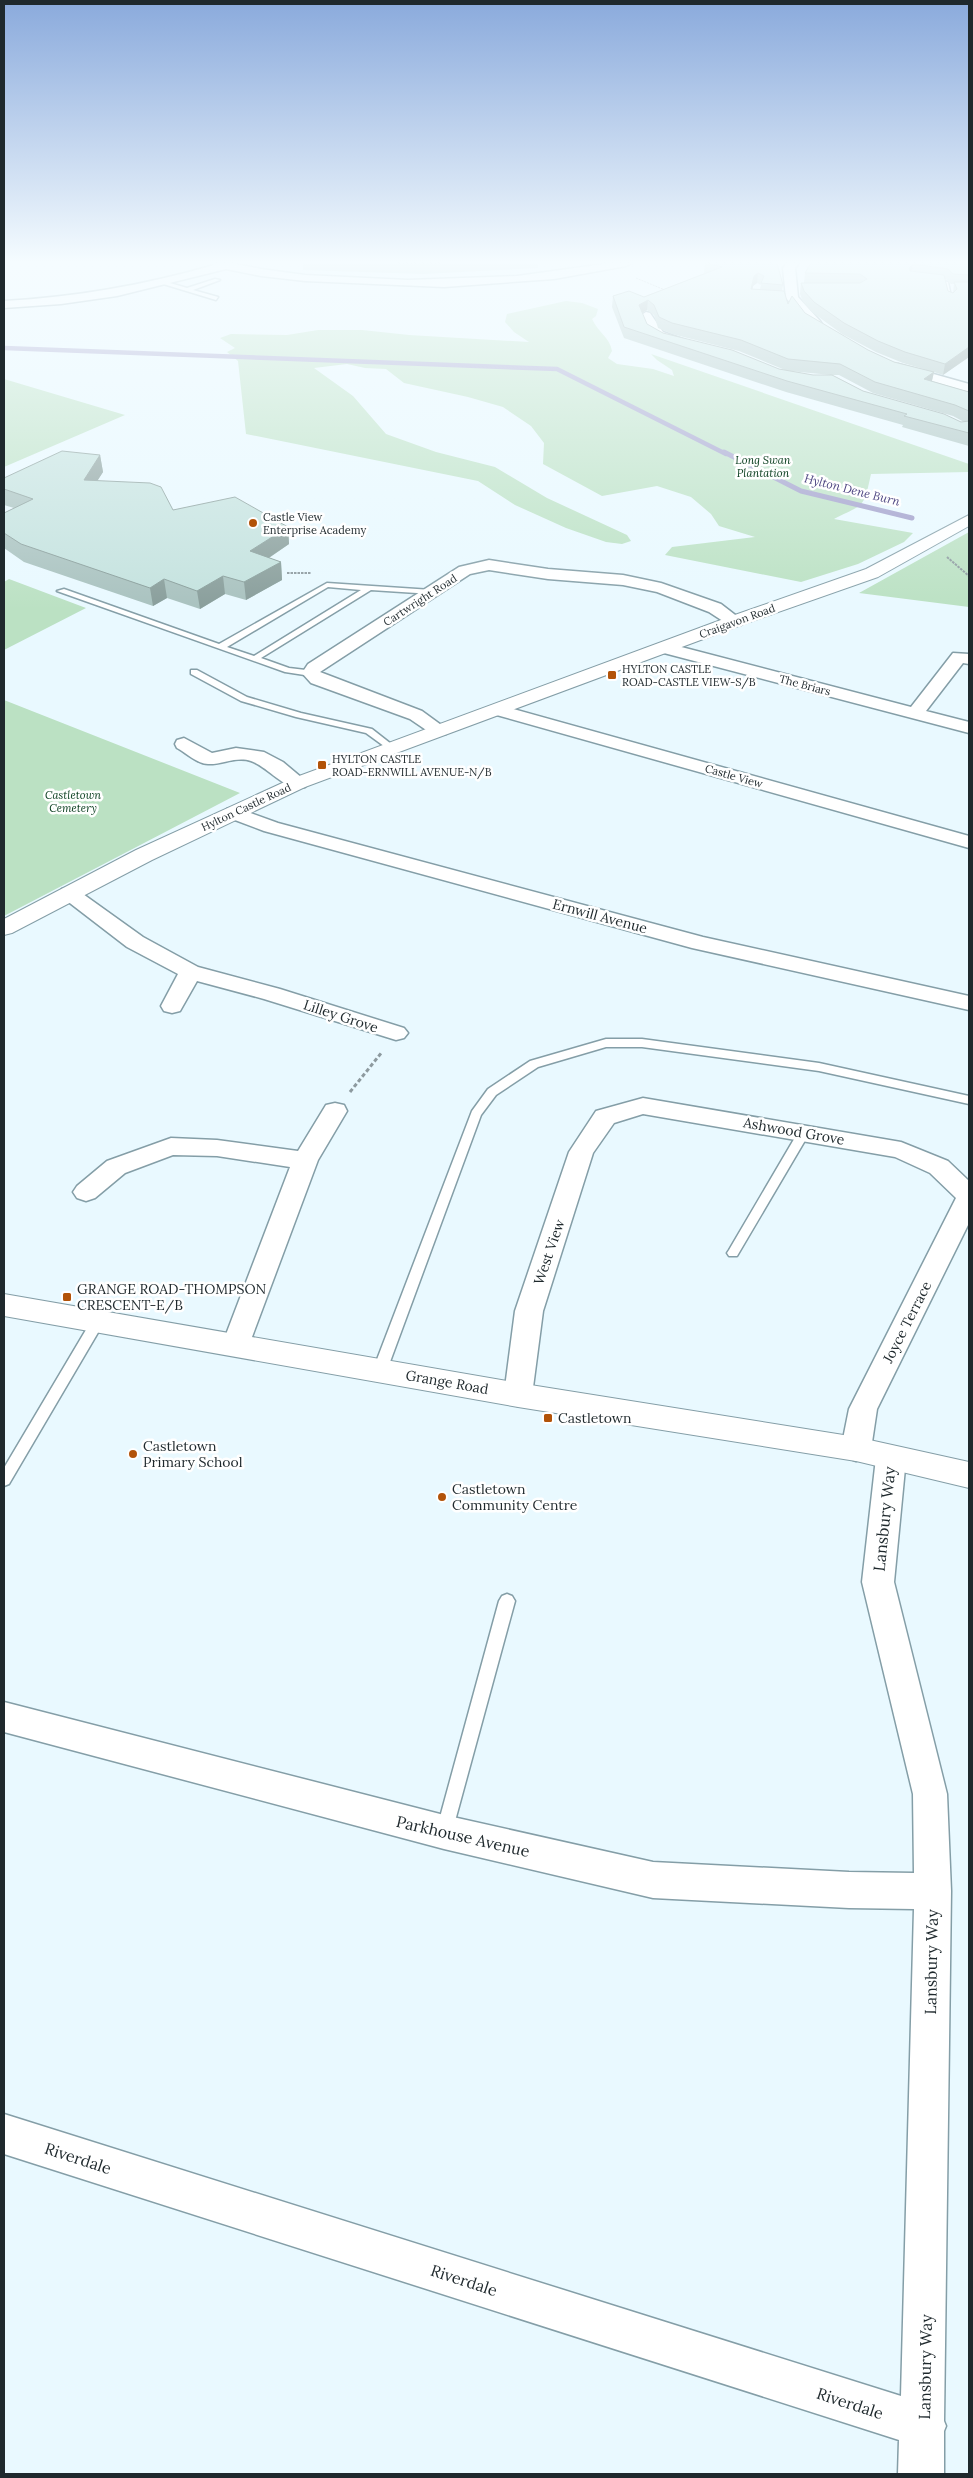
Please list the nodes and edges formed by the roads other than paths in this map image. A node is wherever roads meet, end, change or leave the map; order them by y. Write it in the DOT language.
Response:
graph roads {
  1 [pos="936,379"];
  2 [pos="968,379"];
  3 [pos="956,385"];
  4 [pos="969,388"];
  5 [pos="969,520"];
  6 [pos="369,588"];
  7 [pos="61,591"];
  8 [pos="432,592"];
  9 [pos="735,621"];
  10 [pos="220,647"];
  11 [pos="666,648"];
  12 [pos="254,659"];
  13 [pos="969,659"];
  14 [pos="194,672"];
  15 [pos="311,673"];
  16 [pos="499,710"];
  17 [pos="915,714"];
  18 [pos="969,728"];
  19 [pos="439,730"];
  20 [pos="184,744"];
  21 [pos="391,747"];
  22 [pos="298,782"];
  23 [pos="234,813"];
  24 [pos="969,842"];
  25 [pos="69,893"];
  26 [pos="4,928"];
  27 [pos="190,972"];
  28 [pos="969,1003"];
  29 [pos="172,1006"];
  30 [pos="396,1033"];
  31 [pos="969,1100"];
  32 [pos="335,1111"];
  33 [pos="605,1118"];
  34 [pos="804,1132"];
  35 [pos="305,1160"];
  36 [pos="86,1192"];
  37 [pos="969,1197"];
  38 [pos="733,1253"];
  39 [pos="4,1305"];
  40 [pos="98,1321"];
  41 [pos="236,1345"];
  42 [pos="380,1370"];
  43 [pos="518,1395"];
  44 [pos="856,1450"];
  45 [pos="891,1458"];
  46 [pos="969,1476"];
  47 [pos="4,1480"];
  48 [pos="507,1601"];
  49 [pos="4,1717"];
  50 [pos="444,1832"];
  51 [pos="932,1892"];
  52 [pos="4,2134"];
  53 [pos="924,2426"];
  54 [pos="921,2474"];
  1 -- 3 [label="street"];
  2 -- 3 [label="street"];
  3 -- 4 [label="street"];
  5 -- 9 [label="street, Craigavon Road"];
  6 -- 8 [label="lane"];
  6 -- 10 [label="lane"];
  6 -- 12 [label="lane"];
  7 -- 10 [label="lane"];
  8 -- 9 [label="street, Cartwright Road"];
  8 -- 15 [label="street, Cartwright Road"];
  9 -- 11 [label="street, Craigavon Road"];
  10 -- 12 [label="lane"];
  11 -- 16 [label="street, Craigavon Road"];
  11 -- 17 [label="street, The Briars"];
  12 -- 15 [label="lane"];
  13 -- 17 [label="street"];
  14 -- 21 [label="lane"];
  15 -- 19 [label="street"];
  16 -- 19 [label="street, Hylton Castle Road"];
  16 -- 24 [label="street, Castle View"];
  17 -- 18 [label="street, The Briars"];
  19 -- 21 [label="street, Hylton Castle Road"];
  20 -- 22 [label="street"];
  21 -- 22 [label="street, Hylton Castle Road"];
  22 -- 23 [label="street, Hylton Castle Road"];
  23 -- 25 [label="street, Hylton Castle Road"];
  23 -- 28 [label="street, Ernwill Avenue"];
  25 -- 26 [label="street, Hylton Castle Road"];
  25 -- 27 [label="street, Lilley Grove"];
  27 -- 29 [label="street"];
  27 -- 30 [label="street, Lilley Grove"];
  31 -- 42 [label="lane"];
  32 -- 35 [label="street"];
  33 -- 34 [label="street, Ashwood Grove"];
  33 -- 43 [label="street, West View"];
  34 -- 37 [label="street, Ashwood Grove"];
  34 -- 38 [label="lane"];
  35 -- 36 [label="street"];
  35 -- 41 [label="street"];
  37 -- 44 [label="street, Joyce Terrace"];
  39 -- 40 [label="street, Grange Road"];
  40 -- 41 [label="street, Grange Road"];
  40 -- 47 [label="lane"];
  41 -- 42 [label="street, Grange Road"];
  42 -- 43 [label="street, Grange Road"];
  43 -- 44 [label="street, Grange Road"];
  44 -- 45 [label="street, Grange Road"];
  45 -- 46 [label="street, Grange Road"];
  45 -- 51 [label="street, Lansbury Way"];
  48 -- 50 [label="lane"];
  49 -- 50 [label="street, Parkhouse Avenue"];
  50 -- 51 [label="street, Parkhouse Avenue"];
  51 -- 53 [label="street, Lansbury Way"];
  52 -- 53 [label="street, Riverdale"];
  53 -- 54 [label="street, Lansbury Way"];
}
